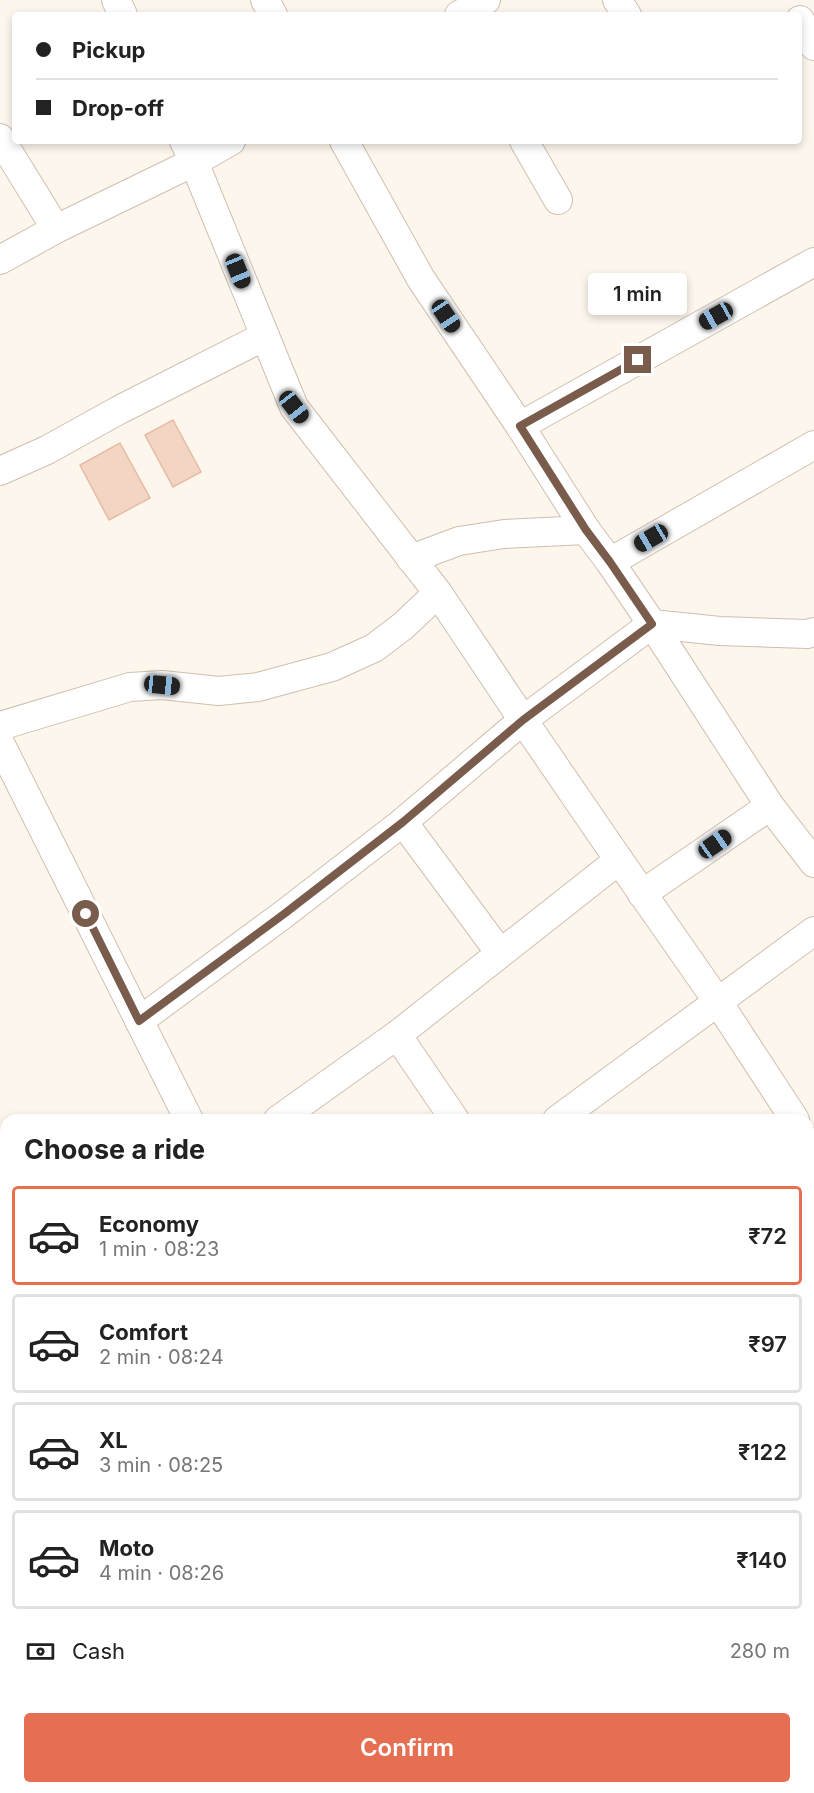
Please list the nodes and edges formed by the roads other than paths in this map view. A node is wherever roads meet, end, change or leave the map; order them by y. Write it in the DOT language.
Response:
graph roads {
  1 [pos="486,0"];
  2 [pos="464,12"];
  3 [pos="802,24"];
  4 [pos="814,46"];
  5 [pos="0,138"];
  6 [pos="220,144"];
  7 [pos="346,144"];
  8 [pos="526,144"];
  9 [pos="189,152"];
  10 [pos="558,200"];
  11 [pos="56,229"];
  12 [pos="0,260"];
  13 [pos="814,262"];
  14 [pos="266,336"];
  15 [pos="520,426"];
  16 [pos="814,445"];
  17 [pos="0,471"];
  18 [pos="586,530"];
  19 [pos="411,559"];
  20 [pos="610,562"];
  21 [pos="438,593"];
  22 [pos="652,624"];
  23 [pos="814,632"];
  24 [pos="523,720"];
  25 [pos="0,726"];
  26 [pos="0,743"];
  27 [pos="770,806"];
  28 [pos="403,822"];
  29 [pos="619,860"];
  30 [pos="814,863"];
  31 [pos="642,894"];
  32 [pos="814,931"];
  33 [pos="500,953"];
  34 [pos="718,1002"];
  35 [pos="139,1021"];
  36 [pos="397,1035"];
  37 [pos="186,1114"];
  38 [pos="286,1114"];
  39 [pos="451,1114"];
  40 [pos="565,1114"];
  41 [pos="791,1114"];
  1 -- 2 [label="street"];
  3 -- 4 [label="street"];
  5 -- 11 [label="street"];
  6 -- 9 [label="street"];
  7 -- 15 [label="street"];
  8 -- 10 [label="street"];
  9 -- 11 [label="street"];
  9 -- 14 [label="street"];
  11 -- 12 [label="street"];
  13 -- 15 [label="street"];
  14 -- 17 [label="street"];
  14 -- 19 [label="street"];
  15 -- 18 [label="street"];
  16 -- 20 [label="street"];
  18 -- 19 [label="street"];
  18 -- 20 [label="street"];
  19 -- 21 [label="street"];
  20 -- 22 [label="street"];
  21 -- 24 [label="street"];
  21 -- 25 [label="street"];
  22 -- 23 [label="street"];
  22 -- 24 [label="street"];
  22 -- 27 [label="street"];
  24 -- 28 [label="street"];
  24 -- 29 [label="street"];
  26 -- 35 [label="street"];
  27 -- 30 [label="street"];
  27 -- 31 [label="street"];
  28 -- 33 [label="street"];
  28 -- 35 [label="street"];
  29 -- 31 [label="street"];
  29 -- 33 [label="street"];
  31 -- 34 [label="street"];
  32 -- 34 [label="street"];
  33 -- 36 [label="street"];
  34 -- 40 [label="street"];
  34 -- 41 [label="street"];
  35 -- 37 [label="street"];
  36 -- 38 [label="street"];
  36 -- 39 [label="street"];
}
